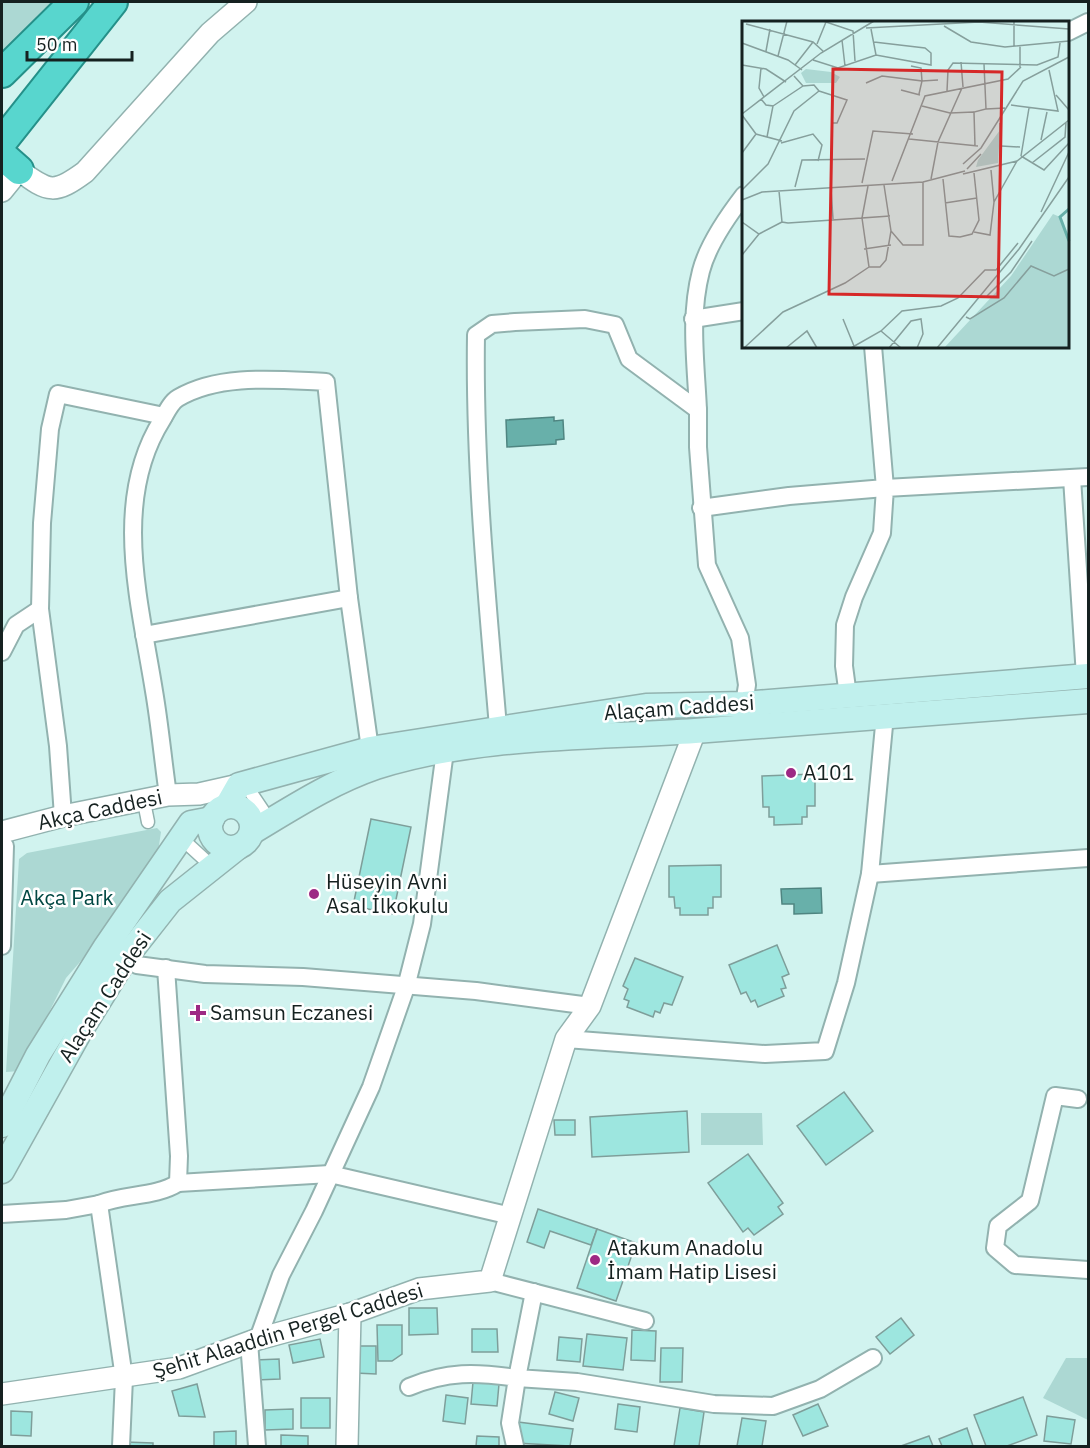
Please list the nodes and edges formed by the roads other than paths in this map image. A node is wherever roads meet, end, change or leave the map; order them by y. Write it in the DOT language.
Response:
graph roads {
  1 [pos="74,2"];
  2 [pos="113,2"];
  3 [pos="246,2"];
  4 [pos="1089,22"];
  5 [pos="1069,32"];
  6 [pos="2,73"];
  7 [pos="2,142"];
  8 [pos="7,172"];
  9 [pos="742,198"];
  10 [pos="742,311"];
  11 [pos="693,320"];
  12 [pos="873,348"];
  13 [pos="698,410"];
  14 [pos="164,416"];
  15 [pos="1080,477"];
  16 [pos="885,488"];
  17 [pos="701,508"];
  18 [pos="349,598"];
  19 [pos="40,609"];
  20 [pos="144,635"];
  21 [pos="2,652"];
  22 [pos="1087,676"];
  23 [pos="848,696"];
  24 [pos="1089,700"];
  25 [pos="744,704"];
  26 [pos="885,715"];
  27 [pos="498,727"];
  28 [pos="695,731"];
  29 [pos="370,749"];
  30 [pos="445,751"];
  31 [pos="168,795"];
  32 [pos="145,808"];
  33 [pos="216,809"];
  34 [pos="64,822"];
  35 [pos="258,832"];
  36 [pos="3,841"];
  37 [pos="1089,858"];
  38 [pos="215,870"];
  39 [pos="870,874"];
  40 [pos="2,946"];
  41 [pos="126,957"];
  42 [pos="166,968"];
  43 [pos="406,987"];
  44 [pos="590,1006"];
  45 [pos="566,1039"];
  46 [pos="1078,1099"];
  47 [pos="3,1115"];
  48 [pos="2,1171"];
  49 [pos="330,1174"];
  50 [pos="178,1183"];
  51 [pos="99,1204"];
  52 [pos="2,1214"];
  53 [pos="511,1216"];
  54 [pos="1089,1270"];
  55 [pos="490,1281"];
  56 [pos="534,1292"];
  57 [pos="350,1314"];
  58 [pos="645,1321"];
  59 [pos="254,1341"];
  60 [pos="873,1358"];
  61 [pos="124,1377"];
  62 [pos="517,1378"];
  63 [pos="409,1387"];
  64 [pos="2,1394"];
  65 [pos="121,1446"];
  66 [pos="257,1446"];
  67 [pos="347,1446"];
  68 [pos="515,1446"];
  1 -- 6 [label="highway"];
  2 -- 7 [label="highway"];
  3 -- 8 [label="street"];
  4 -- 5 [label="street"];
  9 -- 11 [label="street"];
  10 -- 11 [label="street"];
  11 -- 13 [label="street"];
  12 -- 16 [label="street"];
  13 -- 17 [label="street"];
  13 -- 27 [label="street"];
  14 -- 18 [label="street"];
  14 -- 19 [label="street"];
  14 -- 20 [label="street"];
  15 -- 16 [label="street"];
  15 -- 22 [label="street"];
  16 -- 17 [label="street"];
  16 -- 23 [label="street"];
  17 -- 25 [label="street"];
  18 -- 20 [label="street"];
  18 -- 29 [label="street"];
  19 -- 21 [label="street"];
  19 -- 34 [label="street"];
  20 -- 31 [label="street"];
  22 -- 23 [label="main road, Alaçam Caddesi"];
  23 -- 25 [label="main road, Alaçam Caddesi"];
  24 -- 26 [label="main road, Alaçam Caddesi"];
  25 -- 27 [label="main road, Alaçam Caddesi"];
  26 -- 28 [label="main road, Alaçam Caddesi"];
  26 -- 39 [label="street"];
  27 -- 29 [label="main road, Alaçam Caddesi"];
  28 -- 30 [label="main road, Alaçam Caddesi"];
  28 -- 44 [label="street"];
  29 -- 33 [label="main road, Alaçam Caddesi"];
  30 -- 35 [label="main road, Alaçam Caddesi"];
  30 -- 43 [label="street"];
  31 -- 32 [label="street, Akça Caddesi"];
  31 -- 33 [label="street, Akça Caddesi"];
  32 -- 33 [label="street"];
  32 -- 34 [label="street, Akça Caddesi"];
  33 -- 35 [label="main road"];
  33 -- 35 [label="main road"];
  33 -- 38 [label="street"];
  33 -- 47 [label="main road, Alaçam Caddesi"];
  34 -- 36 [label="street, Akça Caddesi"];
  35 -- 38 [label="main road, Alaçam Caddesi"];
  36 -- 40 [label="street"];
  37 -- 39 [label="street"];
  38 -- 41 [label="main road, Alaçam Caddesi"];
  39 -- 45 [label="street"];
  41 -- 42 [label="street"];
  41 -- 48 [label="main road, Alaçam Caddesi"];
  42 -- 43 [label="street"];
  42 -- 50 [label="street"];
  43 -- 44 [label="street"];
  43 -- 49 [label="street"];
  44 -- 45 [label="street"];
  45 -- 53 [label="street"];
  46 -- 54 [label="street"];
  49 -- 50 [label="street"];
  49 -- 53 [label="street"];
  49 -- 59 [label="street"];
  50 -- 51 [label="street"];
  51 -- 52 [label="street"];
  51 -- 61 [label="street"];
  53 -- 55 [label="street"];
  55 -- 56 [label="street"];
  55 -- 57 [label="street, Şehit Alaaddin Pergel Caddesi"];
  56 -- 58 [label="street"];
  56 -- 62 [label="street"];
  57 -- 59 [label="street, Şehit Alaaddin Pergel Caddesi"];
  57 -- 67 [label="street"];
  59 -- 61 [label="street, Şehit Alaaddin Pergel Caddesi"];
  59 -- 66 [label="street"];
  60 -- 62 [label="street"];
  61 -- 64 [label="street, Şehit Alaaddin Pergel Caddesi"];
  61 -- 65 [label="street"];
  62 -- 63 [label="street"];
  62 -- 68 [label="street"];
}
